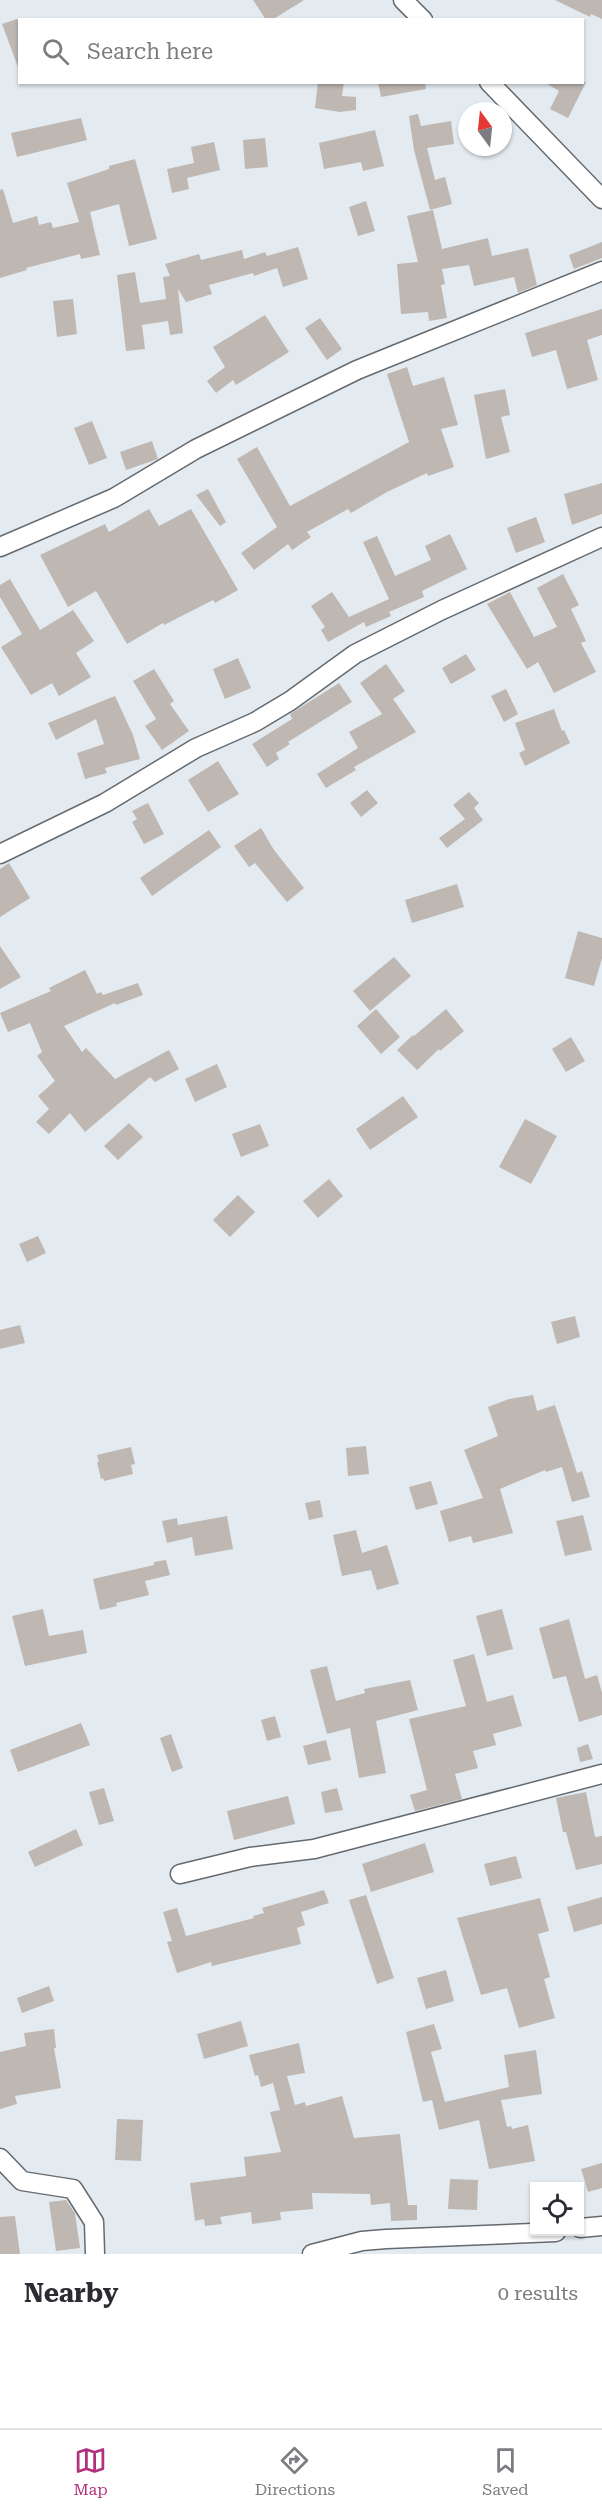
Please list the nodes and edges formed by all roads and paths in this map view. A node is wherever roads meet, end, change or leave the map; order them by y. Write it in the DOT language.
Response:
graph roads {
  1 [pos="403,0"];
  2 [pos="421,18"];
  3 [pos="491,84"];
  4 [pos="602,199"];
  5 [pos="602,271"];
  6 [pos="602,537"];
  7 [pos="0,547"];
  8 [pos="0,854"];
  9 [pos="602,1774"];
  10 [pos="180,1874"];
  11 [pos="0,2158"];
  12 [pos="602,2226"];
  13 [pos="584,2228"];
  14 [pos="530,2233"];
  15 [pos="94,2254"];
  16 [pos="312,2254"];
  1 -- 2 [label="street"];
  3 -- 4 [label="street"];
  5 -- 7 [label="street"];
  6 -- 8 [label="street"];
  9 -- 10 [label="street"];
  11 -- 15 [label="street"];
  12 -- 13 [label="street"];
  14 -- 16 [label="street"];
}
